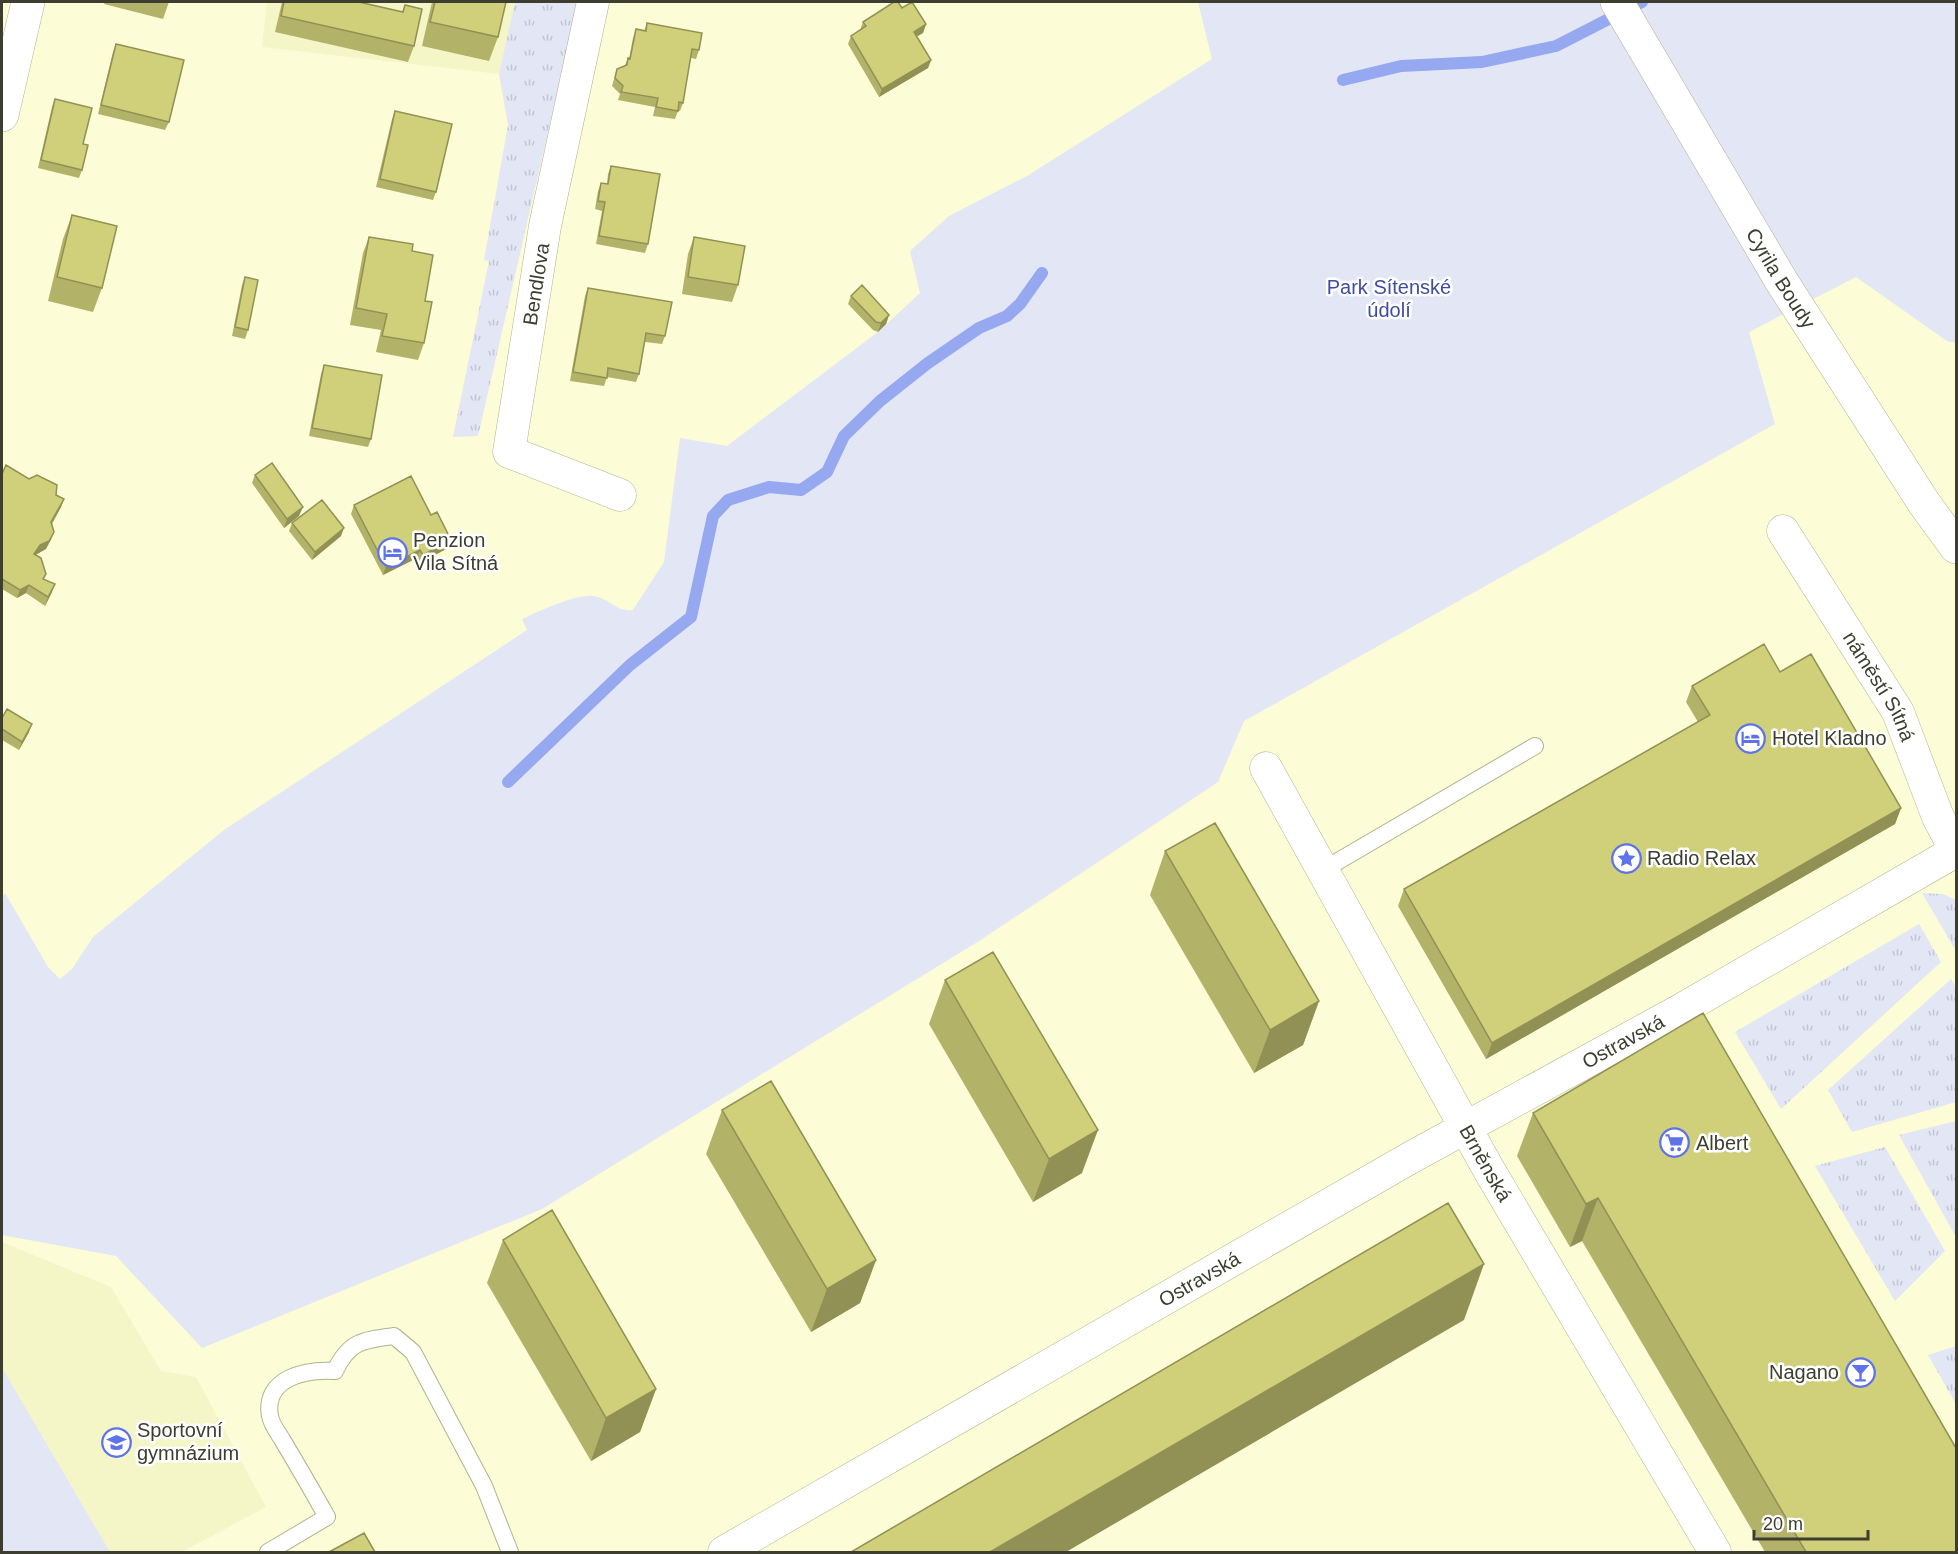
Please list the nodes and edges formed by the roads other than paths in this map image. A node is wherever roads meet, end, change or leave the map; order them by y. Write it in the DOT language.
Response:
graph roads {
  1 [pos="28,2"];
  2 [pos="593,2"];
  3 [pos="1617,2"];
  4 [pos="10,37"];
  5 [pos="2,115"];
  6 [pos="620,495"];
  7 [pos="1783,531"];
  8 [pos="1956,547"];
  9 [pos="1535,746"];
  10 [pos="1266,768"];
  11 [pos="1323,870"];
  12 [pos="1677,1012"];
  13 [pos="1466,1126"];
  14 [pos="268,1552"];
  15 [pos="510,1552"];
  16 [pos="724,1552"];
  17 [pos="1715,1552"];
  1 -- 4 [label="street"];
  2 -- 6 [label="street, Bendlova"];
  3 -- 8 [label="street, Cyrila Boudy"];
  4 -- 5 [label="street"];
  7 -- 12 [label="street, náměstí Sítná"];
  9 -- 11 [label="lane"];
  10 -- 11 [label="street, Brněnská"];
  11 -- 13 [label="street, Brněnská"];
  12 -- 13 [label="street, Ostravská"];
  13 -- 16 [label="street, Ostravská"];
  13 -- 17 [label="street, Brněnská"];
  14 -- 15 [label="lane"];
}
